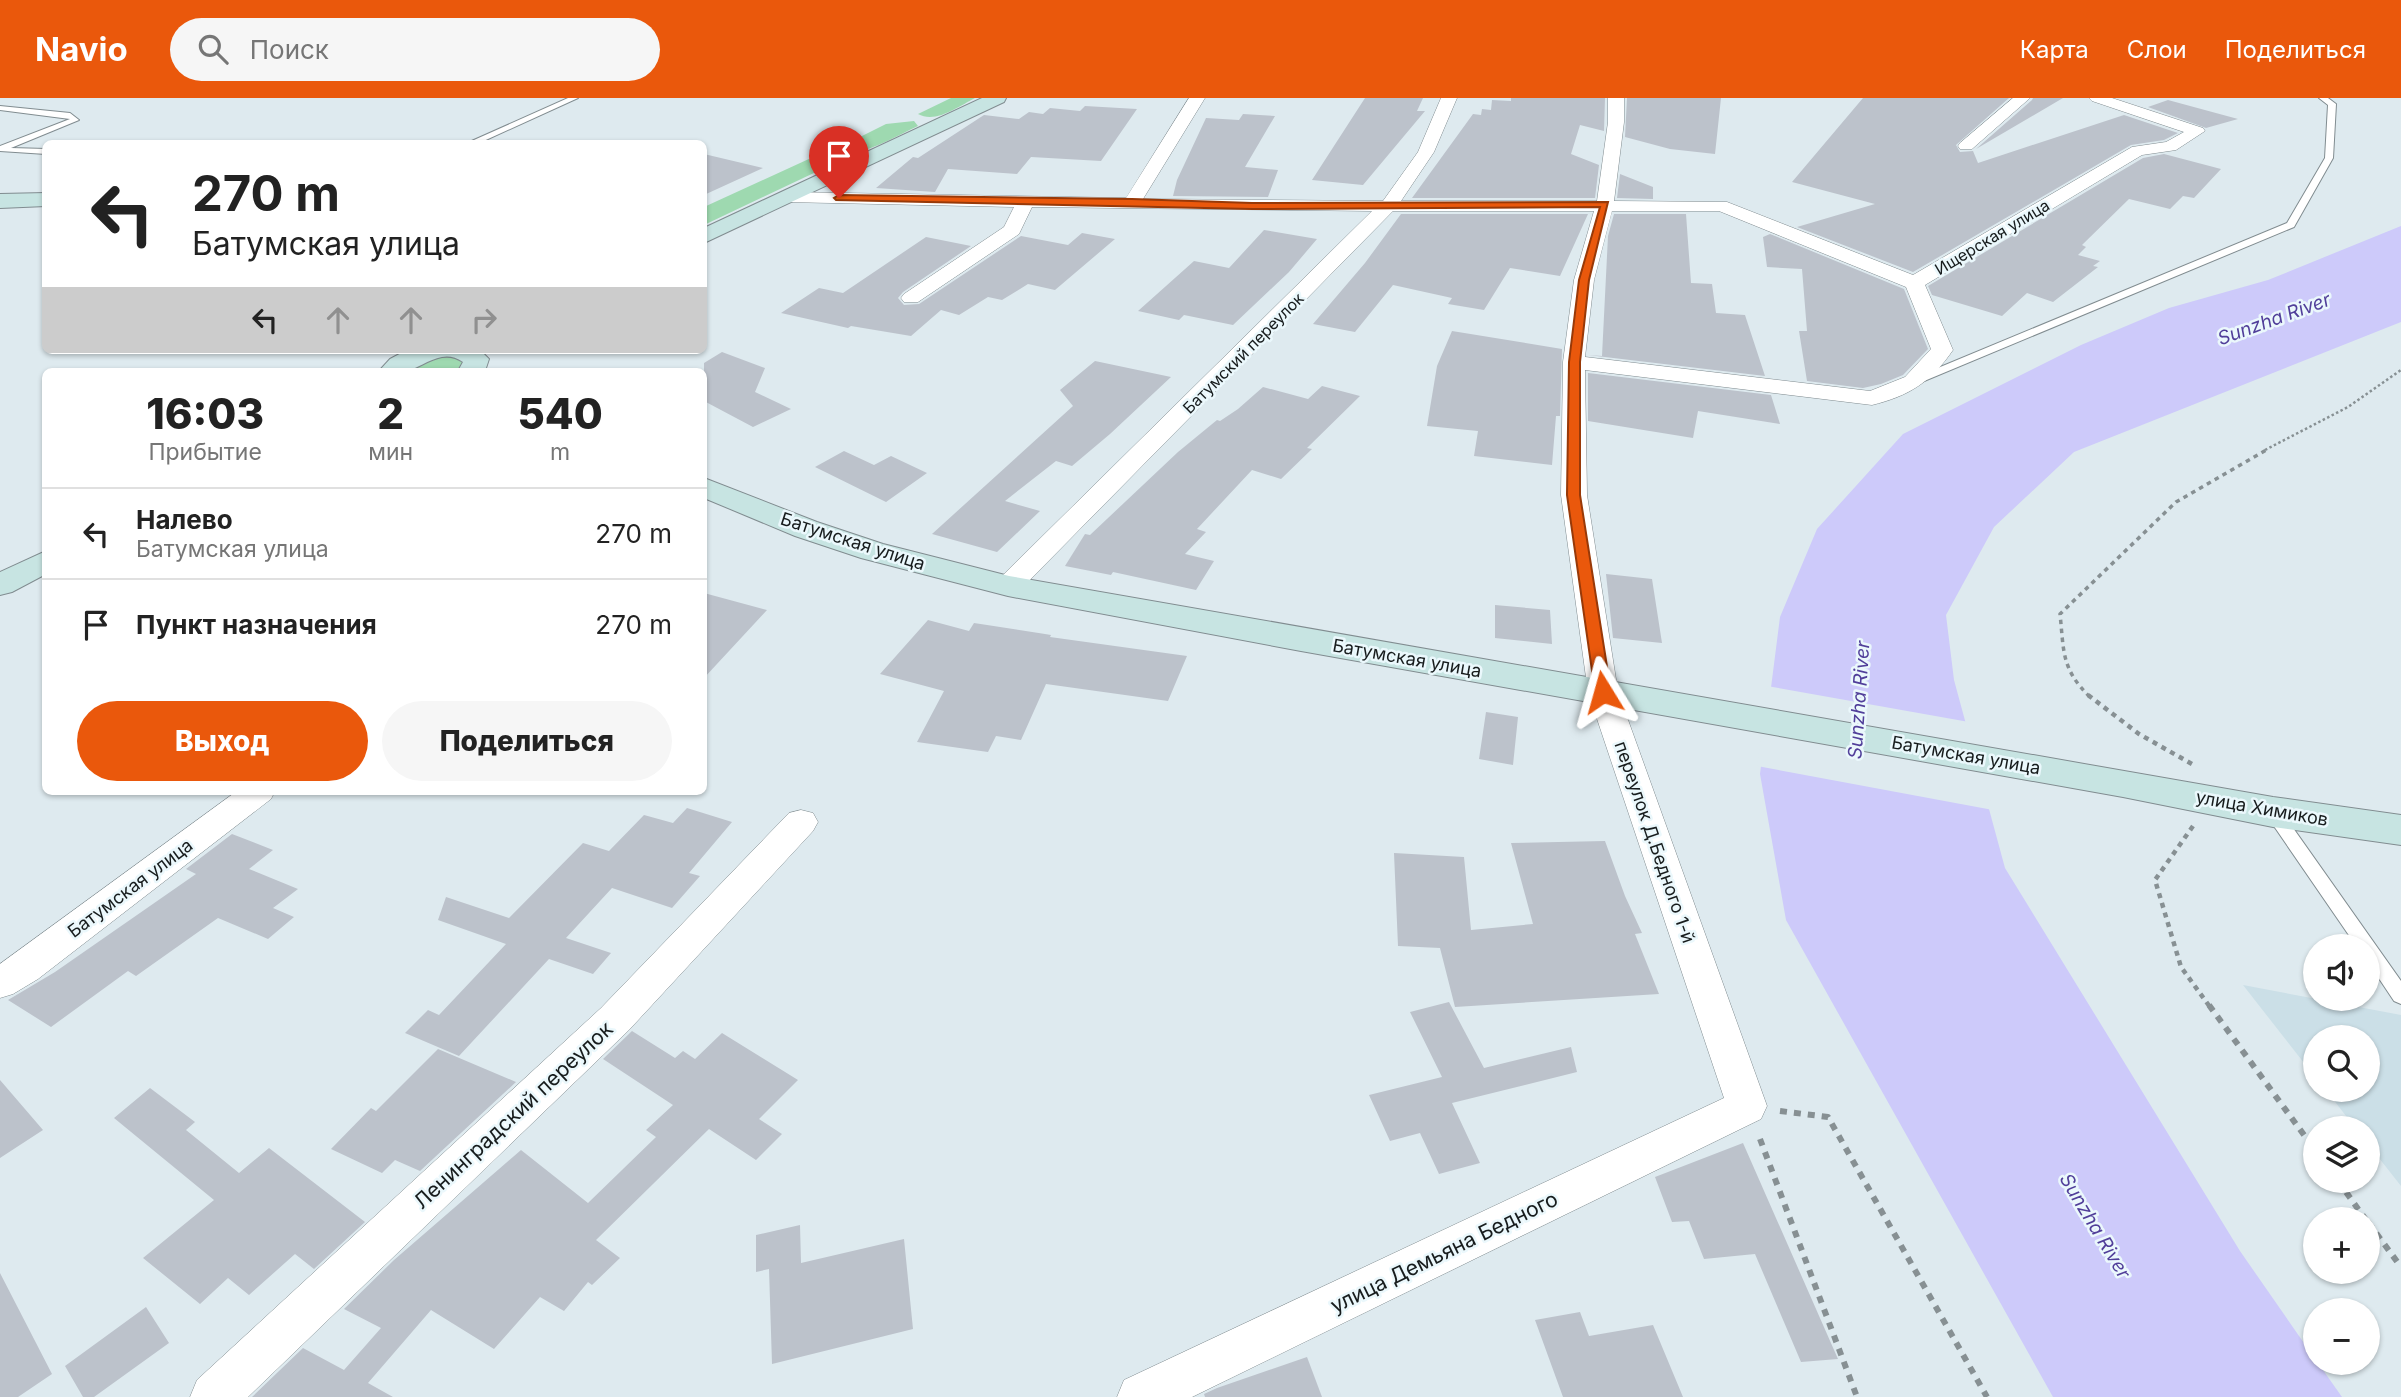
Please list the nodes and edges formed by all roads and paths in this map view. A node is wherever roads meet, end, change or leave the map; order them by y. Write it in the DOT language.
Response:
graph roads {
  1 [pos="574,98"];
  2 [pos="997,98"];
  3 [pos="1197,98"];
  4 [pos="1449,98"];
  5 [pos="1616,98"];
  6 [pos="2022,98"];
  7 [pos="2097,98"];
  8 [pos="2323,98"];
  9 [pos="0,108"];
  10 [pos="478,140"];
  11 [pos="1966,146"];
  12 [pos="0,149"];
  13 [pos="42,152"];
  14 [pos="786,197"];
  15 [pos="42,199"];
  16 [pos="0,201"];
  17 [pos="1025,202"];
  18 [pos="1132,202"];
  19 [pos="1390,204"];
  20 [pos="1605,204"];
  21 [pos="707,235"];
  22 [pos="1914,283"];
  23 [pos="911,298"];
  24 [pos="422,354"];
  25 [pos="1574,362"];
  26 [pos="395,368"];
  27 [pos="2401,370"];
  28 [pos="1913,383"];
  29 [pos="707,488"];
  30 [pos="42,563"];
  31 [pos="0,585"];
  32 [pos="1008,586"];
  33 [pos="1603,692"];
  34 [pos="2123,783"];
  35 [pos="2204,783"];
  36 [pos="254,795"];
  37 [pos="2273,812"];
  38 [pos="801,822"];
  39 [pos="2401,830"];
  40 [pos="2358,934"];
  41 [pos="2380,966"];
  42 [pos="0,983"];
  43 [pos="2401,996"];
  44 [pos="1747,1106"];
  45 [pos="2303,1134"];
  46 [pos="2380,1239"];
  47 [pos="2401,1267"];
  48 [pos="214,1397"];
  49 [pos="1141,1397"];
  50 [pos="1857,1397"];
  51 [pos="1987,1397"];
  1 -- 10 [label="lane"];
  2 -- 14 [label="street"];
  3 -- 18 [label="street"];
  4 -- 19 [label="street, Батумский переулок"];
  5 -- 20 [label="street, переулок Д.Бедного 1-й"];
  6 -- 11 [label="street"];
  7 -- 22 [label="street, Ищерская улица"];
  8 -- 28 [label="lane"];
  9 -- 12 [label="lane"];
  12 -- 13 [label="lane"];
  14 -- 17 [label="street"];
  14 -- 21 [label="street"];
  15 -- 16 [label="street"];
  17 -- 18 [label="street"];
  17 -- 23 [label="street"];
  18 -- 19 [label="street"];
  19 -- 20 [label="street"];
  19 -- 32 [label="street, Батумский переулок"];
  20 -- 22 [label="street"];
  20 -- 25 [label="street, переулок Д.Бедного 1-й"];
  22 -- 28 [label="street, Ищерская улица"];
  24 -- 26 [label="street"];
  25 -- 28 [label="street, Ищерская улица"];
  25 -- 33 [label="street, переулок Д.Бедного 1-й"];
  27 -- 35 [label="path"];
  29 -- 32 [label="street, Батумская улица"];
  30 -- 31 [label="street"];
  32 -- 33 [label="street, Батумская улица"];
  33 -- 34 [label="street, Батумская улица"];
  33 -- 44 [label="street, переулок Д.Бедного 1-й"];
  34 -- 35 [label="street, улица Химиков"];
  35 -- 37 [label="street, улица Химиков"];
  35 -- 45 [label="path"];
  36 -- 42 [label="street, Батумская улица"];
  37 -- 39 [label="street, улица Химиков"];
  37 -- 40 [label="lane"];
  38 -- 48 [label="street, Ленинградский переулок"];
  41 -- 43 [label="lane"];
  44 -- 49 [label="street, улица Демьяна Бедного"];
  44 -- 50 [label="path"];
  44 -- 51 [label="path"];
  46 -- 47 [label="path"];
}
